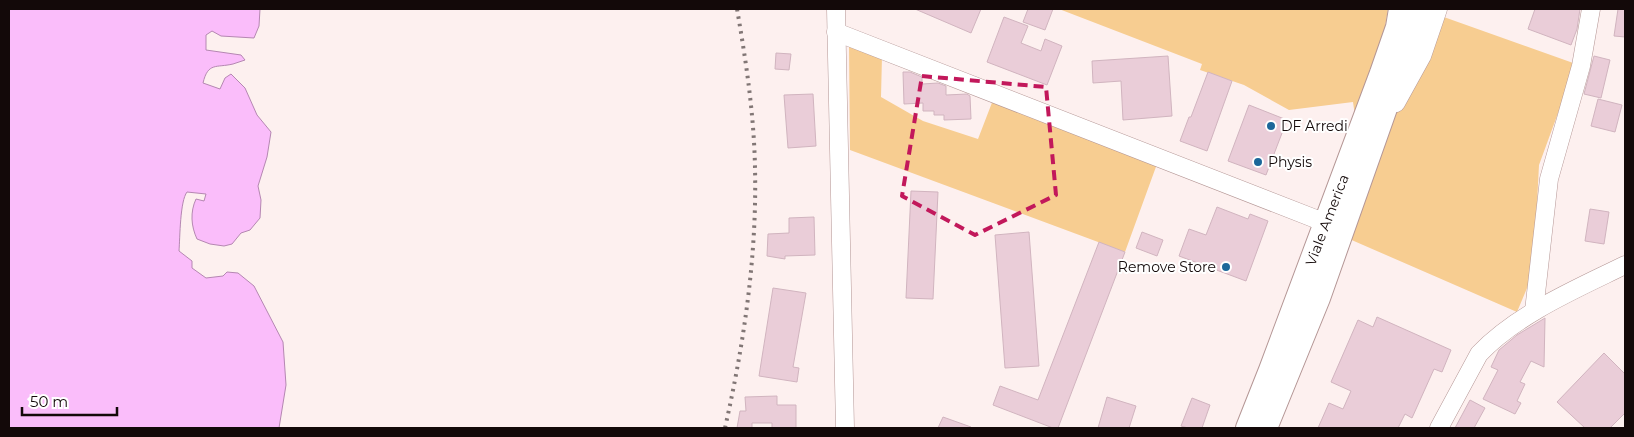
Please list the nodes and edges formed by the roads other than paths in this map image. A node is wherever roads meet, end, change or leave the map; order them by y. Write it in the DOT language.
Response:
graph roads {
  1 [pos="836,9"];
  2 [pos="1400,9"];
  3 [pos="1421,9"];
  4 [pos="1438,9"];
  5 [pos="1591,9"];
  6 [pos="836,32"];
  7 [pos="1374,140"];
  8 [pos="1326,223"];
  9 [pos="1625,265"];
  10 [pos="1534,311"];
  11 [pos="845,428"];
  12 [pos="1247,428"];
  13 [pos="1266,428"];
  14 [pos="1438,428"];
  1 -- 6 [label="street"];
  2 -- 8 [label="main road, Viale America"];
  3 -- 7 [label="main road, Viale America"];
  4 -- 7 [label="street"];
  5 -- 10 [label="street"];
  6 -- 8 [label="street"];
  6 -- 11 [label="street"];
  7 -- 13 [label="main road, Viale America"];
  8 -- 12 [label="main road, Viale America"];
  9 -- 10 [label="street"];
  10 -- 14 [label="street"];
}
